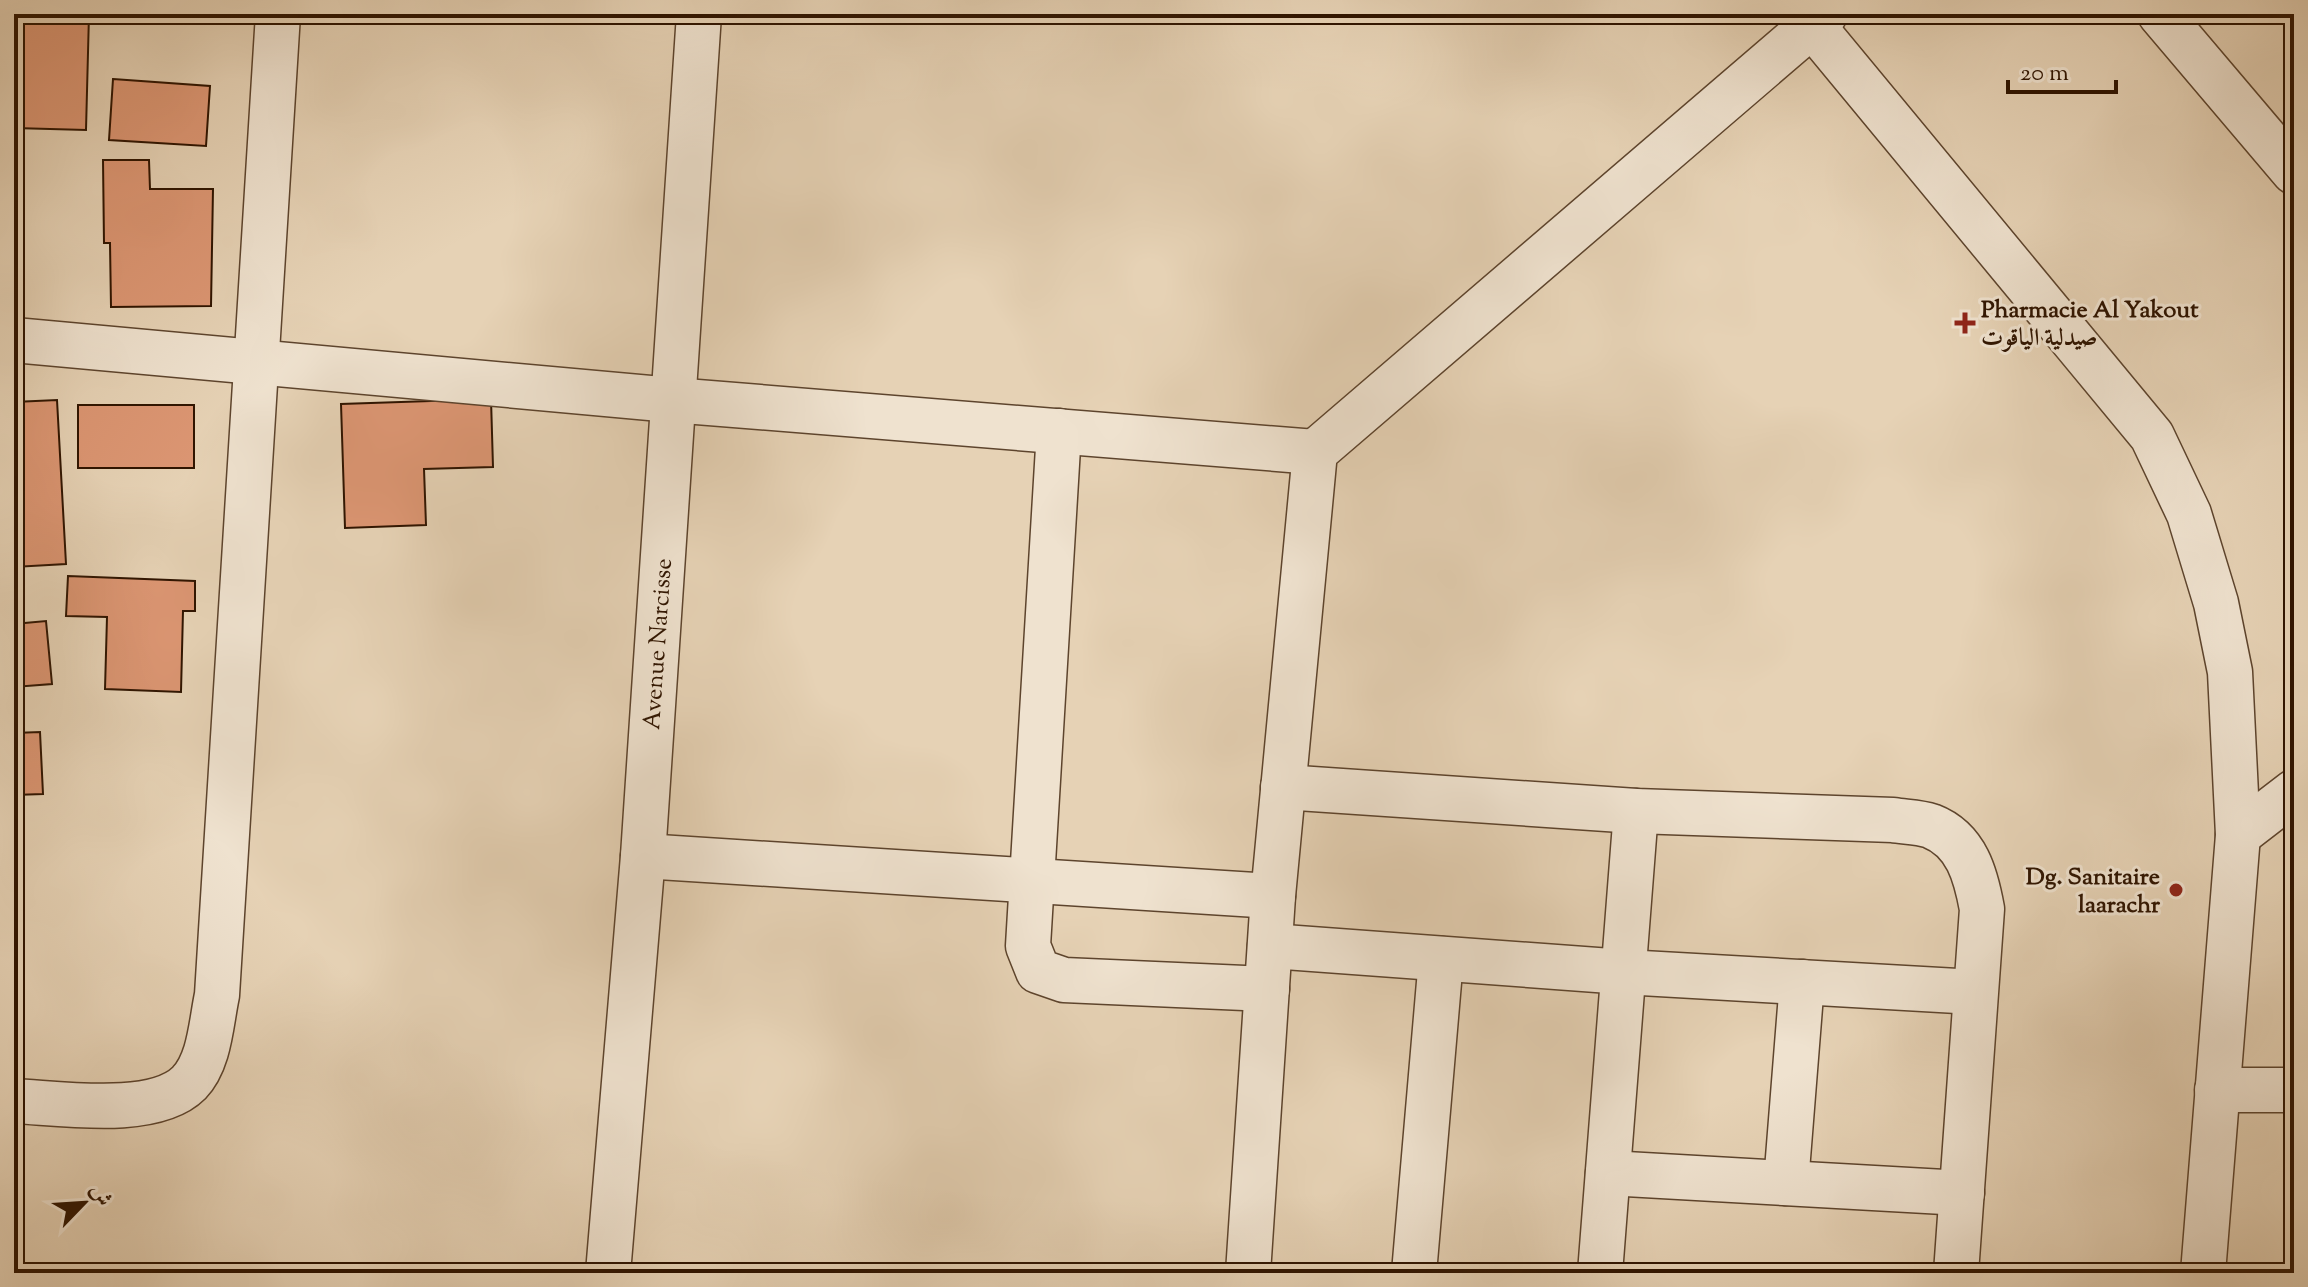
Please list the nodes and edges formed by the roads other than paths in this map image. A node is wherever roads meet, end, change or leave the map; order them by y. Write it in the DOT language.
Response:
graph roads {
  1 [pos="278,14"];
  2 [pos="699,14"];
  3 [pos="2160,14"];
  4 [pos="1813,18"];
  5 [pos="2294,172"];
  6 [pos="14,340"];
  7 [pos="256,362"];
  8 [pos="672,400"];
  9 [pos="1059,431"];
  10 [pos="1315,452"];
  11 [pos="1283,787"];
  12 [pos="2294,792"];
  13 [pos="1636,811"];
  14 [pos="2238,835"];
  15 [pos="643,856"];
  16 [pos="1032,881"];
  17 [pos="1273,896"];
  18 [pos="1441,959"];
  19 [pos="1269,968"];
  20 [pos="1624,972"];
  21 [pos="1802,982"];
  22 [pos="1975,992"];
  23 [pos="2217,1090"];
  24 [pos="2294,1090"];
  25 [pos="14,1101"];
  26 [pos="1608,1173"];
  27 [pos="1786,1183"];
  28 [pos="1962,1193"];
  29 [pos="608,1273"];
  30 [pos="1248,1273"];
  31 [pos="1414,1273"];
  32 [pos="1600,1273"];
  33 [pos="1956,1273"];
  34 [pos="2203,1273"];
  1 -- 7 [label="street"];
  2 -- 8 [label="street, Avenue Narcisse"];
  3 -- 5 [label="street"];
  4 -- 10 [label="street"];
  4 -- 14 [label="street"];
  6 -- 7 [label="street"];
  7 -- 8 [label="street"];
  7 -- 25 [label="street"];
  8 -- 9 [label="street"];
  8 -- 15 [label="street, Avenue Narcisse"];
  9 -- 10 [label="street"];
  9 -- 16 [label="street"];
  10 -- 11 [label="street"];
  11 -- 13 [label="street"];
  11 -- 17 [label="street"];
  12 -- 14 [label="street"];
  13 -- 20 [label="street"];
  13 -- 22 [label="street"];
  14 -- 23 [label="street"];
  15 -- 16 [label="street"];
  15 -- 29 [label="street, Avenue Narcisse"];
  16 -- 17 [label="street"];
  16 -- 19 [label="street"];
  17 -- 19 [label="street"];
  18 -- 19 [label="street"];
  18 -- 20 [label="street"];
  18 -- 31 [label="street"];
  19 -- 30 [label="street"];
  20 -- 21 [label="street"];
  20 -- 26 [label="street"];
  21 -- 22 [label="street"];
  21 -- 27 [label="street"];
  22 -- 28 [label="street"];
  23 -- 24 [label="street"];
  23 -- 34 [label="street"];
  26 -- 27 [label="street"];
  26 -- 32 [label="street"];
  27 -- 28 [label="street"];
  28 -- 33 [label="street"];
}
